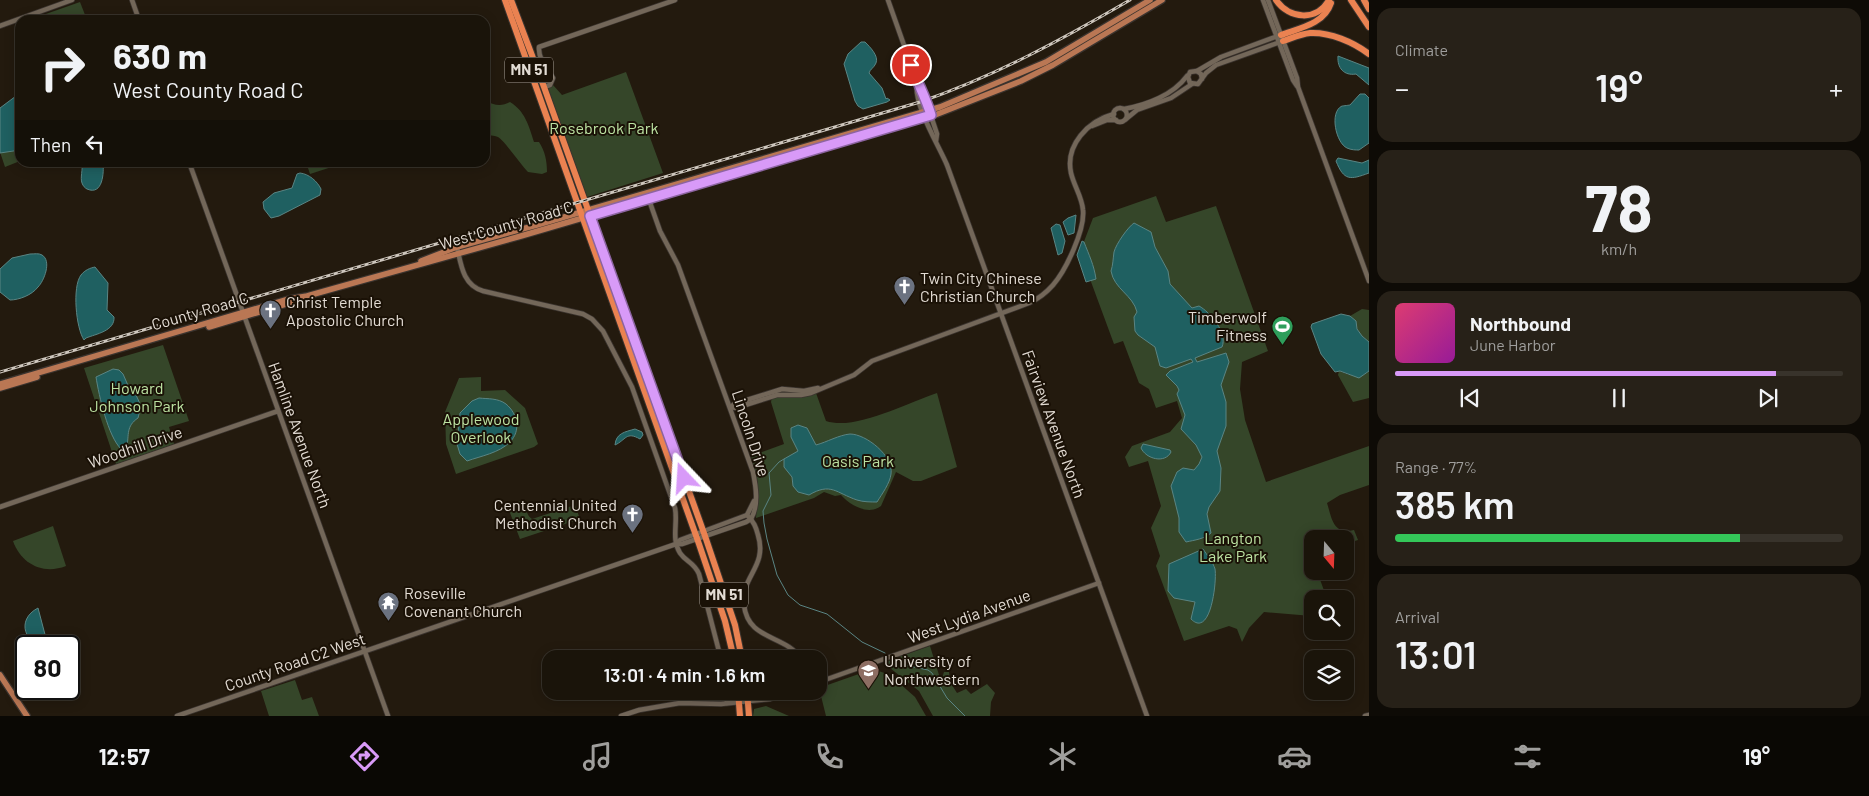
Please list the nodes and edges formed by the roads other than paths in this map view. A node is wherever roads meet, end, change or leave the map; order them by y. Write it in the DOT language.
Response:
graph roads {
  1 [pos="72,0"];
  2 [pos="132,0"];
  3 [pos="504,0"];
  4 [pos="511,0"];
  5 [pos="675,0"];
  6 [pos="888,0"];
  7 [pos="1150,0"];
  8 [pos="1162,0"];
  9 [pos="1263,0"];
  10 [pos="1268,0"];
  11 [pos="1276,0"];
  12 [pos="1331,0"];
  13 [pos="1351,0"];
  14 [pos="1364,0"];
  15 [pos="1369,9"];
  16 [pos="30,15"];
  17 [pos="137,15"];
  18 [pos="15,21"];
  19 [pos="0,26"];
  20 [pos="1369,27"];
  21 [pos="1280,38"];
  22 [pos="1369,54"];
  23 [pos="1197,70"];
  24 [pos="1188,76"];
  25 [pos="1202,79"];
  26 [pos="1192,84"];
  27 [pos="544,87"];
  28 [pos="1124,109"];
  29 [pos="927,114"];
  30 [pos="1114,114"];
  31 [pos="1126,118"];
  32 [pos="1116,120"];
  33 [pos="1092,126"];
  34 [pos="192,167"];
  35 [pos="648,196"];
  36 [pos="589,213"];
  37 [pos="581,216"];
  38 [pos="499,236"];
  39 [pos="494,243"];
  40 [pos="458,250"];
  41 [pos="1369,281"];
  42 [pos="305,297"];
  43 [pos="1000,313"];
  44 [pos="244,314"];
  45 [pos="0,384"];
  46 [pos="0,388"];
  47 [pos="822,388"];
  48 [pos="278,411"];
  49 [pos="0,507"];
  50 [pos="749,517"];
  51 [pos="704,534"];
  52 [pos="696,536"];
  53 [pos="676,544"];
  54 [pos="1099,583"];
  55 [pos="719,650"];
  56 [pos="732,650"];
  57 [pos="740,650"];
  58 [pos="792,650"];
  59 [pos="364,652"];
  60 [pos="0,675"];
  61 [pos="827,679"];
  62 [pos="727,700"];
  63 [pos="759,700"];
  64 [pos="748,701"];
  65 [pos="739,702"];
  66 [pos="727,703"];
  67 [pos="1369,715"];
  68 [pos="27,716"];
  69 [pos="177,716"];
  70 [pos="388,716"];
  71 [pos="621,716"];
  72 [pos="740,716"];
  73 [pos="749,716"];
  74 [pos="1147,716"];
  75 [pos="1365,716"];
  1 -- 16 [label="street"];
  2 -- 17 [label="street"];
  3 -- 37 [label="highway, MN 51"];
  4 -- 27 [label="highway, MN 51"];
  5 -- 27 [label="street"];
  6 -- 29 [label="street, Fairview Avenue North"];
  7 -- 29 [label="main road, West County Road C"];
  8 -- 29 [label="main road, West County Road C"];
  9 -- 21 [label="street"];
  10 -- 21 [label="street"];
  11 -- 12 [label="highway"];
  12 -- 21 [label="highway"];
  13 -- 20 [label="highway"];
  14 -- 15 [label="highway"];
  18 -- 19 [label="street"];
  21 -- 22 [label="highway"];
  21 -- 23 [label="street"];
  21 -- 25 [label="street"];
  21 -- 41 [label="street"];
  23 -- 24 [label="street"];
  23 -- 25 [label="street"];
  24 -- 26 [label="street"];
  24 -- 28 [label="street"];
  25 -- 26 [label="street"];
  26 -- 31 [label="street"];
  27 -- 36 [label="highway, MN 51"];
  28 -- 30 [label="street"];
  28 -- 31 [label="street"];
  29 -- 35 [label="main road, West County Road C"];
  29 -- 43 [label="street, Fairview Avenue North"];
  30 -- 32 [label="street"];
  30 -- 33 [label="street"];
  31 -- 32 [label="street"];
  32 -- 33 [label="street"];
  33 -- 43 [label="street"];
  34 -- 44 [label="street, Hamline Avenue North"];
  35 -- 36 [label="main road, West County Road C"];
  35 -- 50 [label="street, Lincoln Drive"];
  36 -- 37 [label="main road, West County Road C"];
  36 -- 51 [label="highway, MN 51"];
  37 -- 38 [label="main road, West County Road C"];
  37 -- 39 [label="main road, West County Road C"];
  37 -- 52 [label="highway, MN 51"];
  38 -- 39 [label="main road"];
  38 -- 40 [label="main road, West County Road C"];
  39 -- 40 [label="main road, West County Road C"];
  40 -- 42 [label="main road, West County Road C"];
  40 -- 53 [label="street"];
  42 -- 44 [label="main road, County Road C"];
  43 -- 47 [label="street"];
  43 -- 54 [label="street, Fairview Avenue North"];
  44 -- 45 [label="main road, County Road C"];
  44 -- 46 [label="main road, County Road C"];
  44 -- 48 [label="street, Hamline Avenue North"];
  47 -- 47 [label="street"];
  48 -- 49 [label="street, Woodhill Drive"];
  48 -- 59 [label="street, Hamline Avenue North"];
  50 -- 51 [label="street, County Road C2 West"];
  50 -- 58 [label="street"];
  51 -- 52 [label="street, County Road C2 West"];
  51 -- 57 [label="highway, MN 51"];
  52 -- 53 [label="street, County Road C2 West"];
  52 -- 56 [label="highway, MN 51"];
  53 -- 55 [label="street"];
  53 -- 59 [label="street, County Road C2 West"];
  54 -- 61 [label="street, West Lydia Avenue"];
  54 -- 74 [label="street, Fairview Avenue North"];
  59 -- 69 [label="street, County Road C2 West"];
  59 -- 70 [label="street, Hamline Avenue North"];
  60 -- 68 [label="main road"];
  62 -- 66 [label="street"];
  63 -- 64 [label="street"];
  64 -- 65 [label="street"];
  64 -- 73 [label="highway"];
  65 -- 66 [label="street"];
  65 -- 72 [label="highway"];
  66 -- 71 [label="street"];
  67 -- 75 [label="street"];
}
